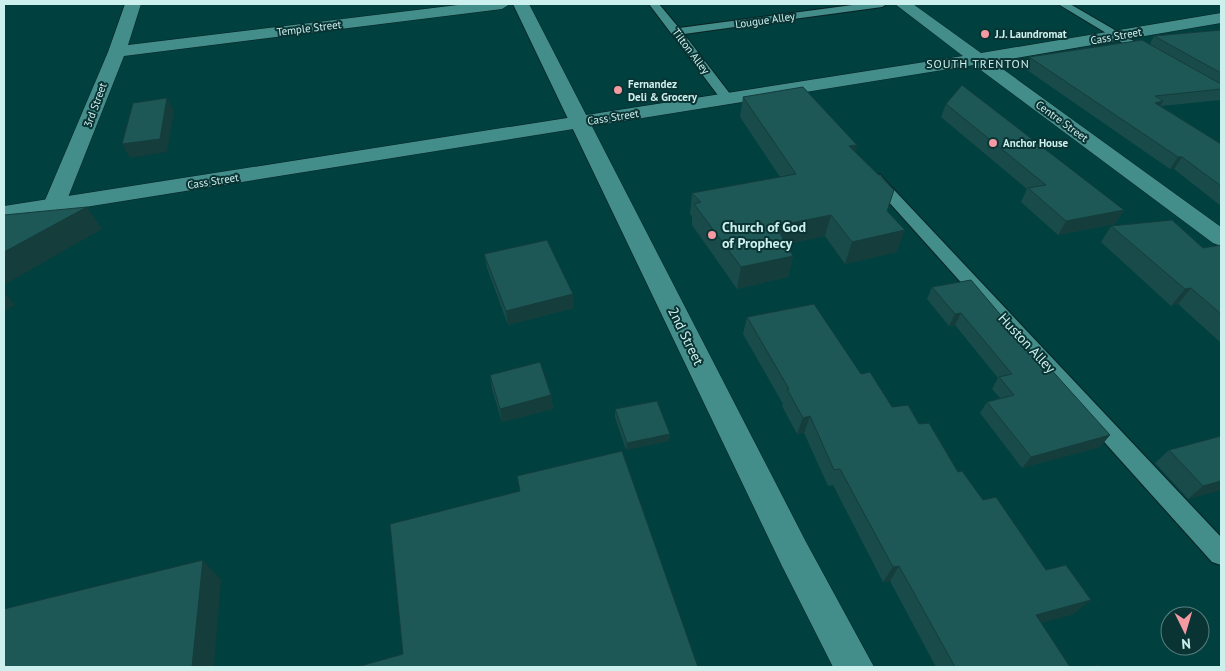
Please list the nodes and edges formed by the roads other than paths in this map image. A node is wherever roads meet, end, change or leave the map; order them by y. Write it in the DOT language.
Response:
graph roads {
  1 [pos="133,4"];
  2 [pos="502,4"];
  3 [pos="521,4"];
  4 [pos="654,4"];
  5 [pos="882,4"];
  6 [pos="903,4"];
  7 [pos="1063,4"];
  8 [pos="1221,18"];
  9 [pos="677,32"];
  10 [pos="1117,36"];
  11 [pos="117,52"];
  12 [pos="1157,58"];
  13 [pos="978,59"];
  14 [pos="728,98"];
  15 [pos="579,122"];
  16 [pos="865,168"];
  17 [pos="54,205"];
  18 [pos="4,213"];
  19 [pos="1221,238"];
  20 [pos="1221,554"];
  21 [pos="854,667"];
  1 -- 11 [label="street, 3rd Street"];
  2 -- 11 [label="street, Temple Street"];
  3 -- 15 [label="street, 2nd Street"];
  4 -- 9 [label="lane, Tilton Alley"];
  5 -- 9 [label="lane, Lougue Alley"];
  6 -- 13 [label="street, Centre Street"];
  7 -- 10 [label="lane"];
  8 -- 10 [label="street, Cass Street"];
  9 -- 14 [label="lane, Tilton Alley"];
  10 -- 12 [label="lane"];
  10 -- 13 [label="street, Cass Street"];
  11 -- 17 [label="street, 3rd Street"];
  13 -- 14 [label="street, Cass Street"];
  13 -- 19 [label="street, Centre Street"];
  14 -- 15 [label="street, Cass Street"];
  15 -- 17 [label="street, Cass Street"];
  15 -- 21 [label="street, 2nd Street"];
  16 -- 20 [label="lane, Huston Alley"];
  17 -- 18 [label="street, Cass Street"];
}
